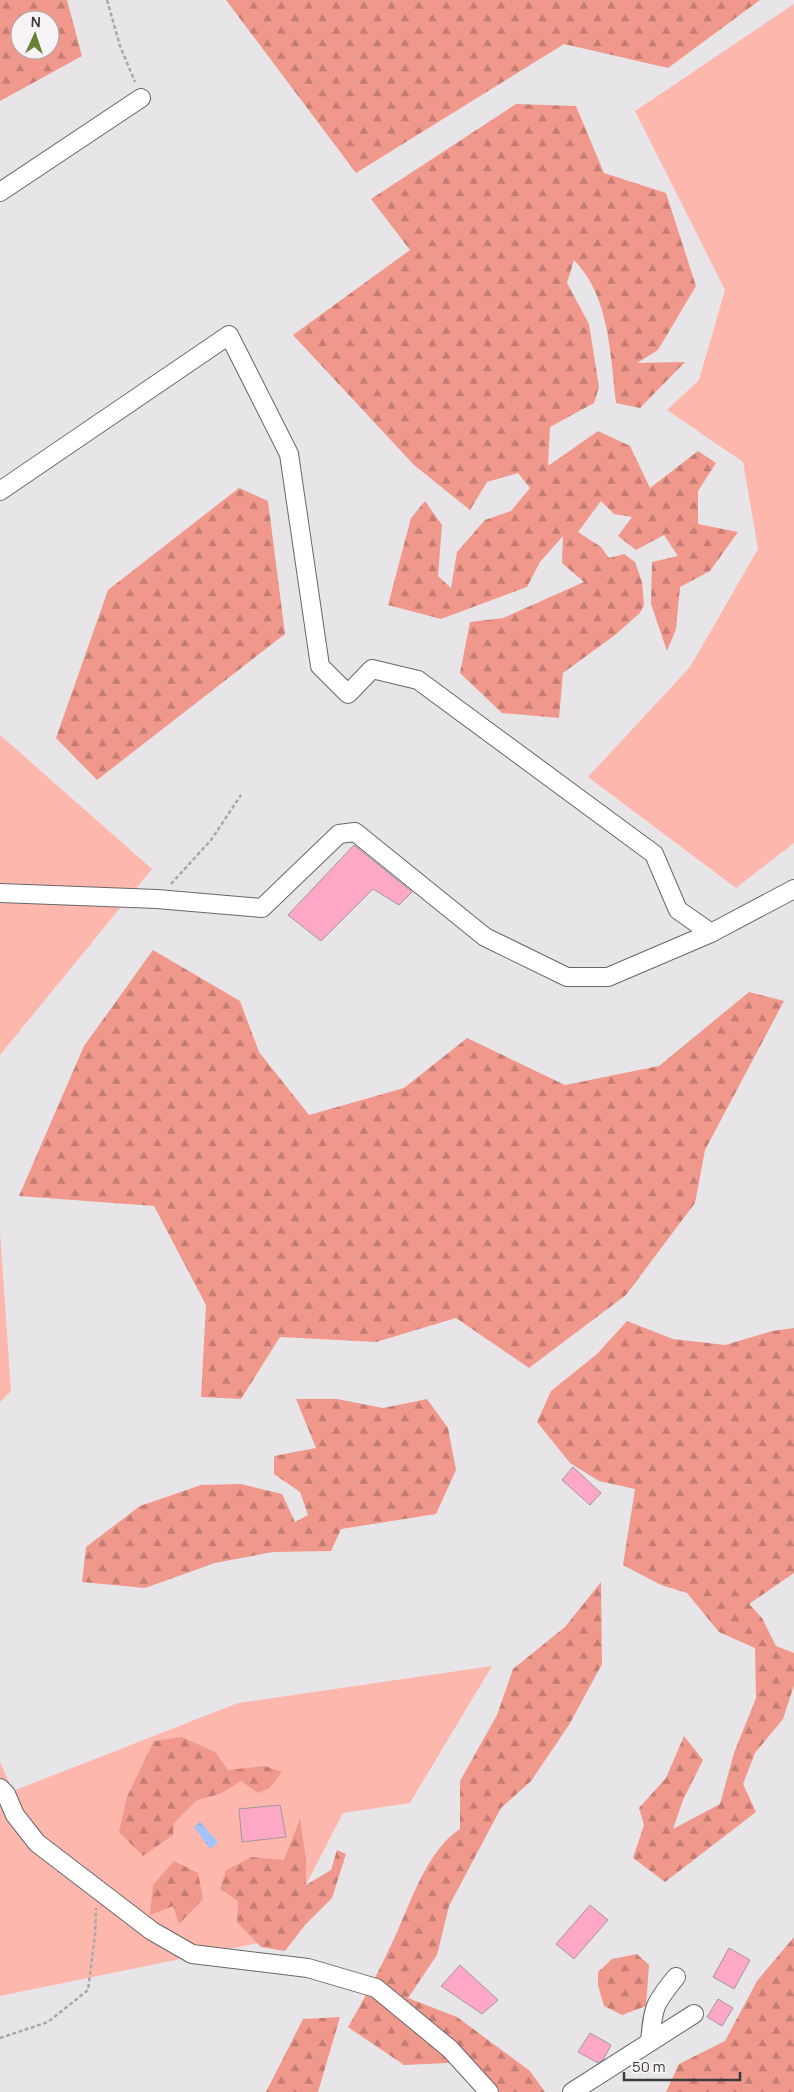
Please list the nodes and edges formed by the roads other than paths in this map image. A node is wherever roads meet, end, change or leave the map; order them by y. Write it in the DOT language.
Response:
graph roads {
  1 [pos="141,98"];
  2 [pos="0,192"];
  3 [pos="0,491"];
  4 [pos="794,889"];
  5 [pos="0,893"];
  6 [pos="711,933"];
  7 [pos="0,1788"];
  8 [pos="676,1977"];
  9 [pos="694,2014"];
  10 [pos="650,2042"];
  11 [pos="489,2092"];
  12 [pos="572,2092"];
  1 -- 2 [label="street"];
  3 -- 6 [label="street"];
  4 -- 6 [label="street"];
  5 -- 6 [label="street"];
  7 -- 11 [label="street"];
  8 -- 10 [label="street"];
  9 -- 10 [label="street"];
  10 -- 12 [label="street"];
}
